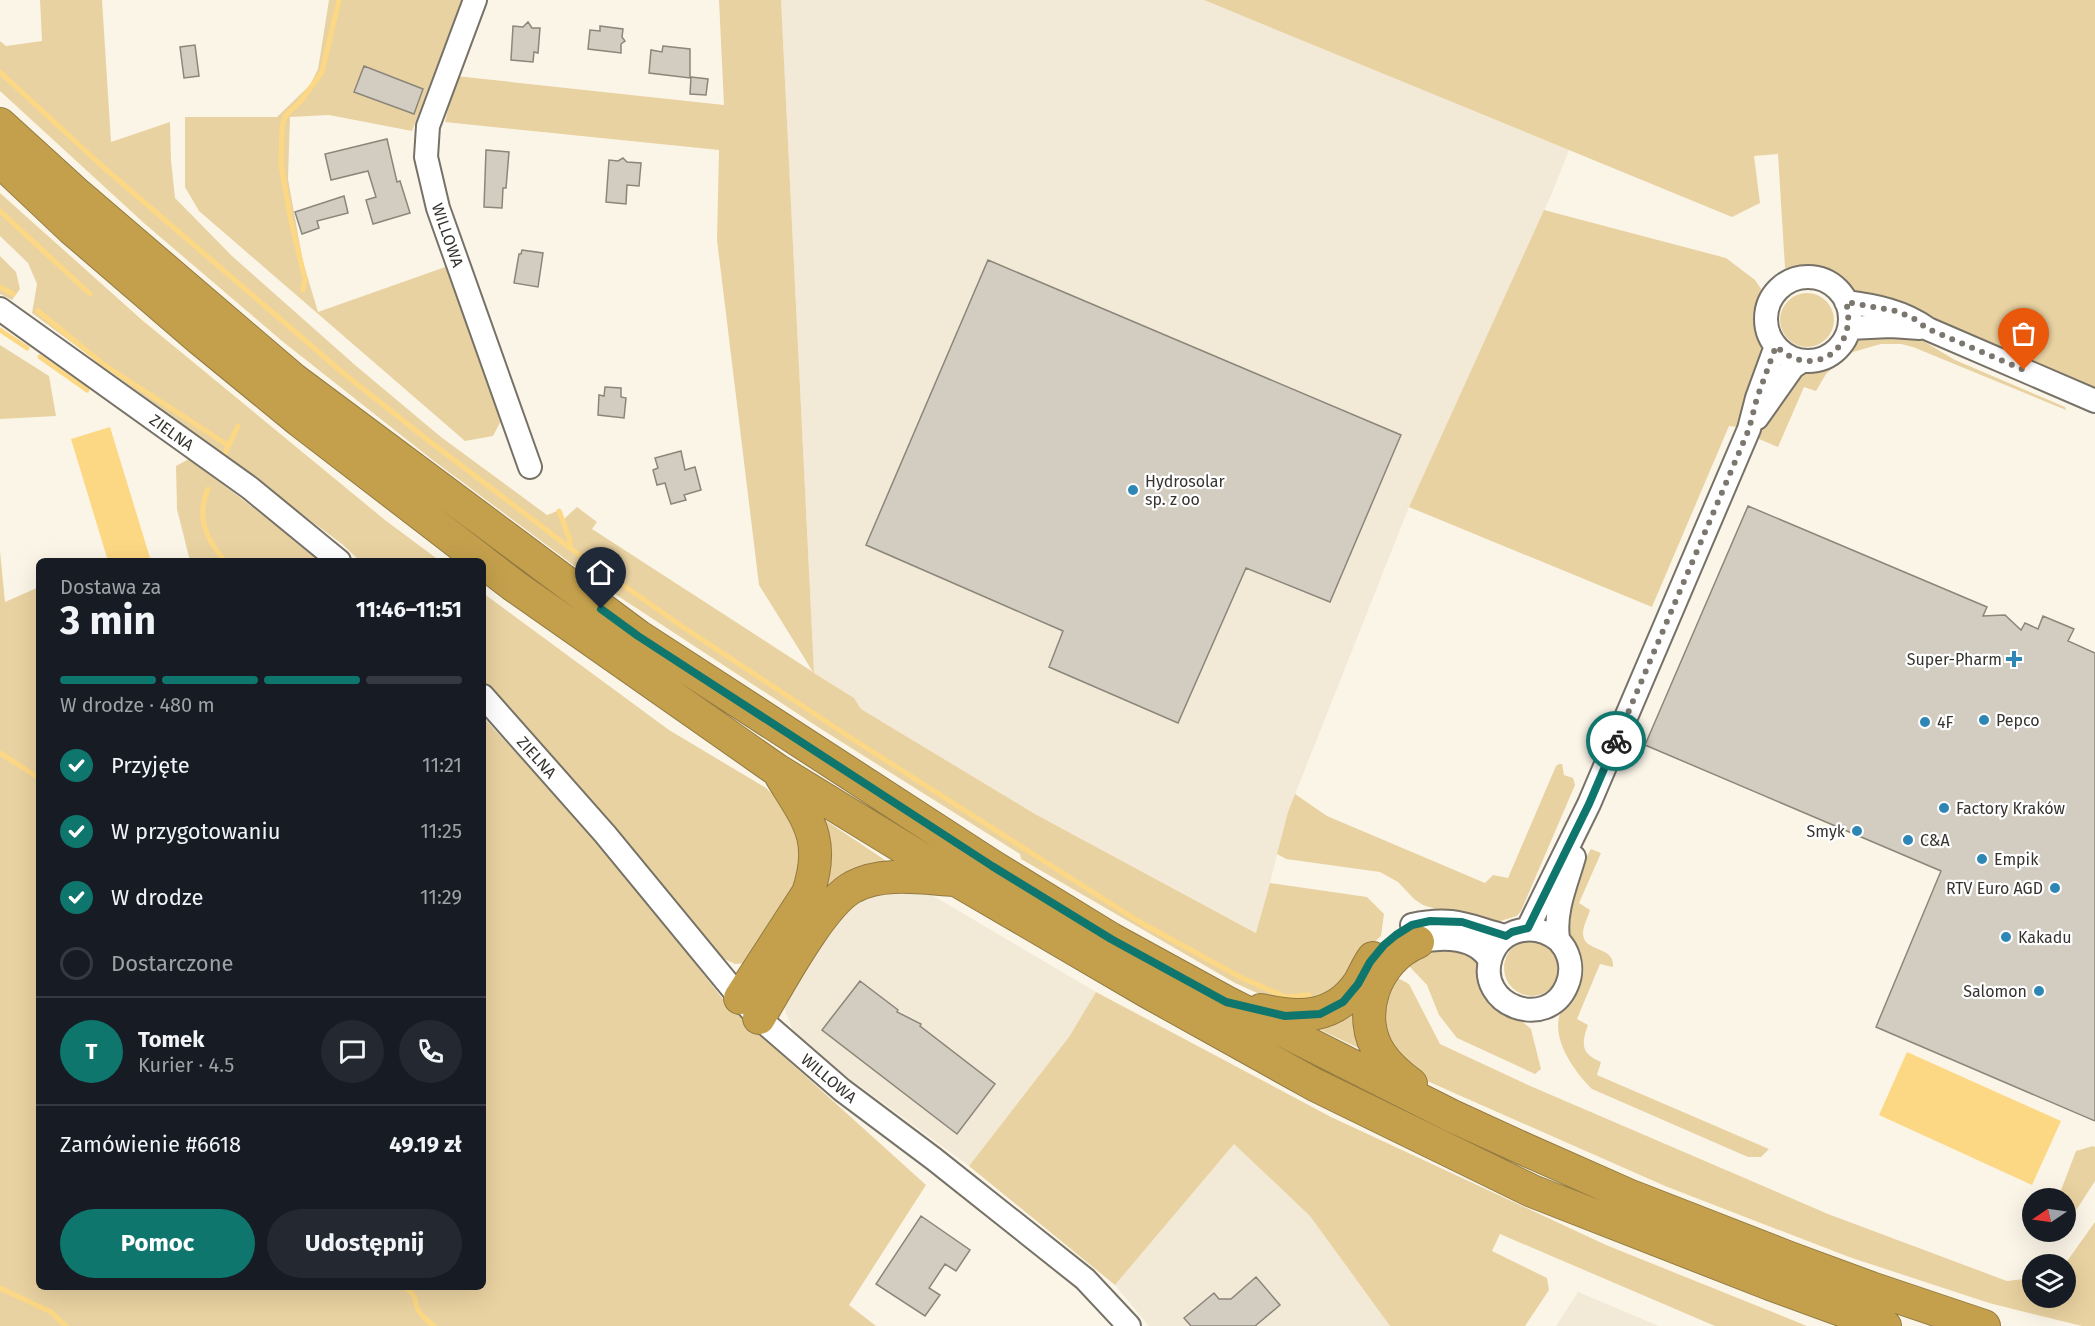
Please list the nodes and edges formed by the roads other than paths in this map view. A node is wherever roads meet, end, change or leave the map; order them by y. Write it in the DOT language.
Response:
graph roads {
  1 [pos="475,0"];
  2 [pos="0,124"];
  3 [pos="0,161"];
  4 [pos="1846,302"];
  5 [pos="0,309"];
  6 [pos="1849,328"];
  7 [pos="1928,329"];
  8 [pos="1776,346"];
  9 [pos="1802,361"];
  10 [pos="2095,401"];
  11 [pos="1749,429"];
  12 [pos="530,467"];
  13 [pos="335,558"];
  14 [pos="478,558"];
  15 [pos="486,564"];
  16 [pos="486,699"];
  17 [pos="777,770"];
  18 [pos="567,790"];
  19 [pos="1589,804"];
  20 [pos="958,881"];
  21 [pos="1528,928"];
  22 [pos="1415,933"];
  23 [pos="1506,936"];
  24 [pos="1558,940"];
  25 [pos="1490,962"];
  26 [pos="1226,1002"];
  27 [pos="749,1008"];
  28 [pos="1452,1116"];
  29 [pos="1129,1326"];
  30 [pos="1885,1326"];
  31 [pos="1984,1326"];
  1 -- 12 [label="street, WILLOWA"];
  2 -- 26 [label="highway"];
  3 -- 14 [label="highway"];
  4 -- 6 [label="street"];
  4 -- 7 [label="street"];
  4 -- 8 [label="street"];
  5 -- 13 [label="street, ZIELNA"];
  6 -- 7 [label="street"];
  6 -- 9 [label="street"];
  7 -- 10 [label="street"];
  8 -- 9 [label="street"];
  8 -- 11 [label="street"];
  9 -- 11 [label="street"];
  11 -- 19 [label="street"];
  15 -- 17 [label="highway"];
  16 -- 18 [label="street, ZIELNA"];
  17 -- 20 [label="highway"];
  17 -- 27 [label="highway"];
  18 -- 27 [label="street, WILLOWA"];
  19 -- 21 [label="street"];
  19 -- 24 [label="street"];
  20 -- 27 [label="highway"];
  20 -- 30 [label="highway"];
  21 -- 23 [label="street"];
  21 -- 24 [label="street"];
  22 -- 23 [label="street"];
  22 -- 25 [label="street"];
  22 -- 26 [label="highway"];
  22 -- 28 [label="highway"];
  23 -- 25 [label="street"];
  24 -- 25 [label="street"];
  26 -- 28 [label="highway"];
  27 -- 29 [label="street, WILLOWA"];
  28 -- 31 [label="highway"];
}
